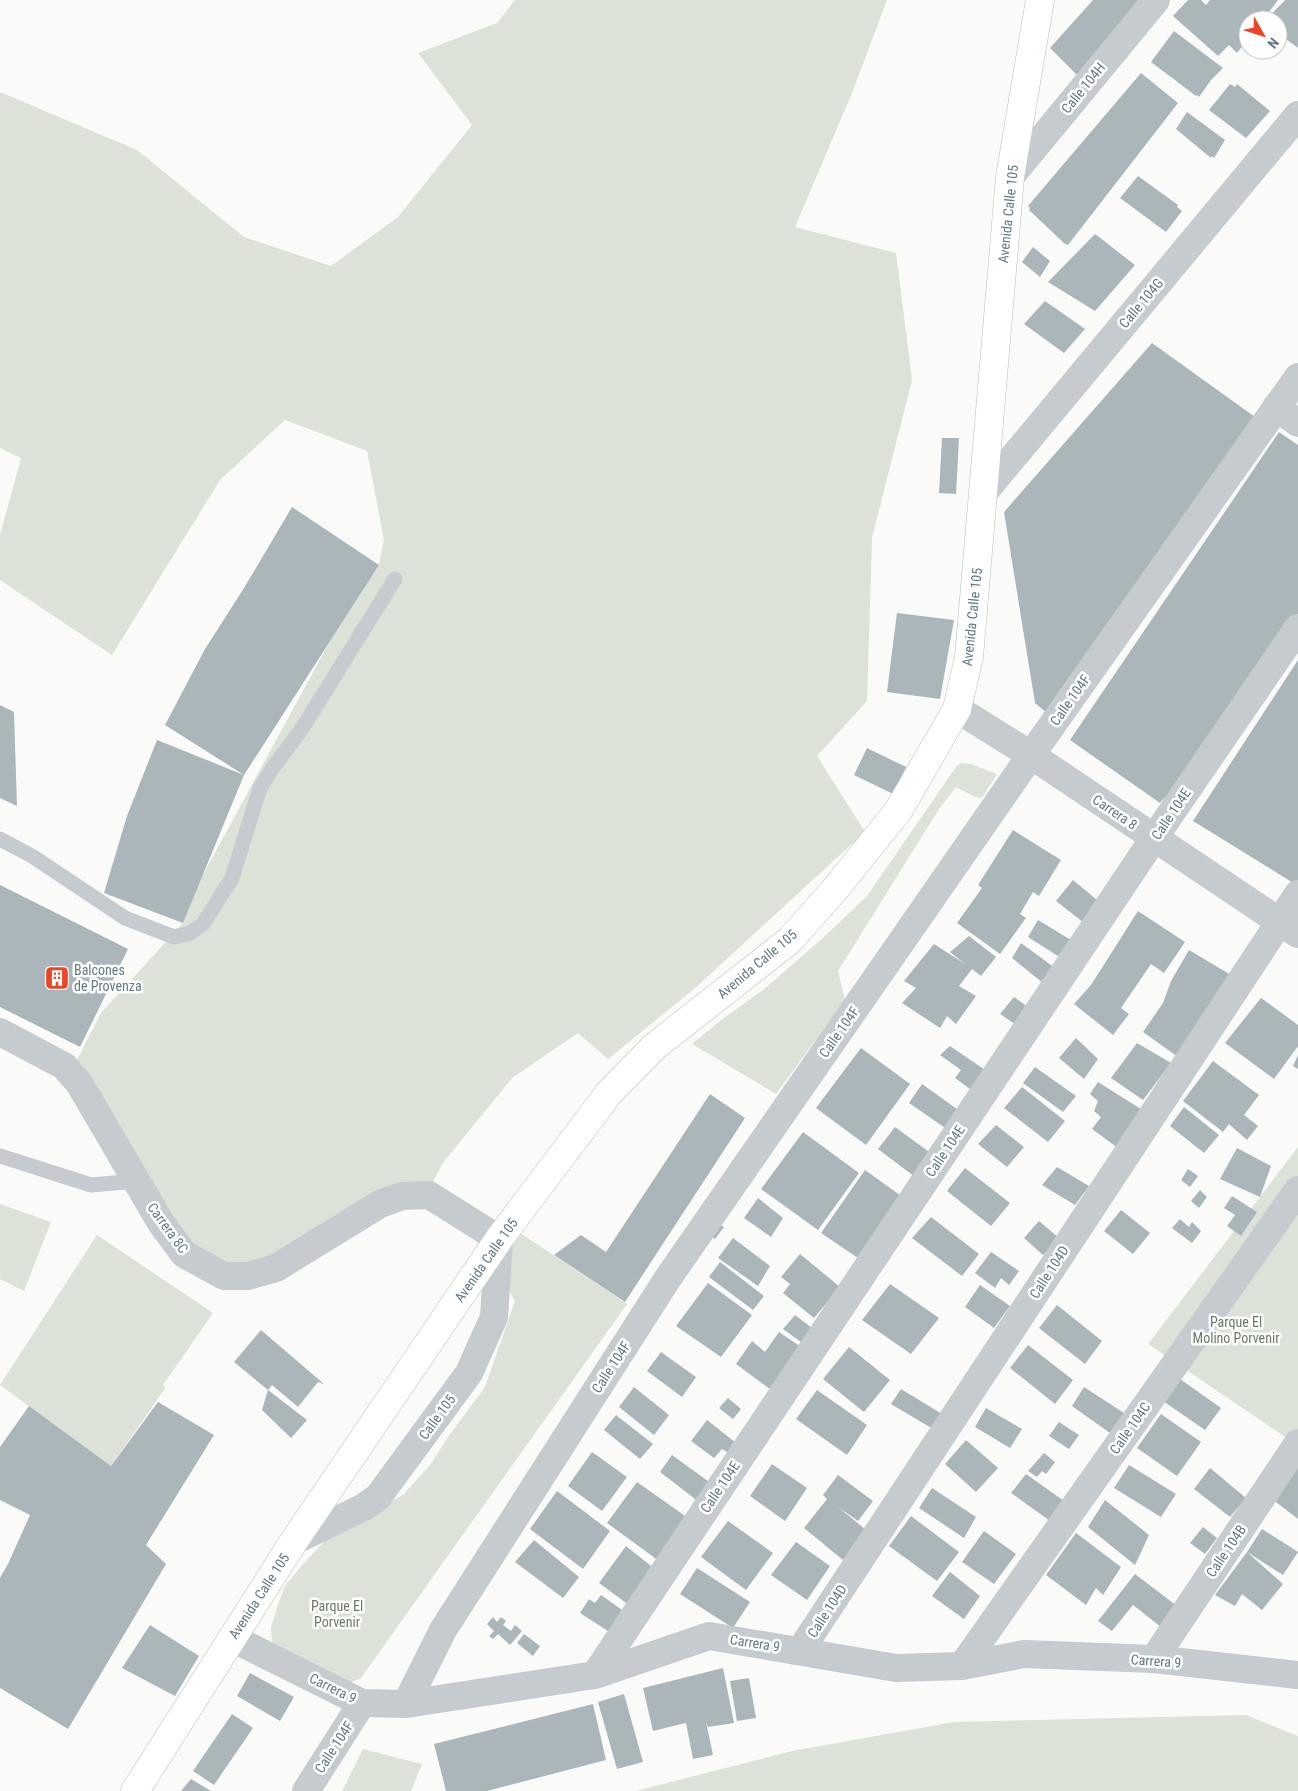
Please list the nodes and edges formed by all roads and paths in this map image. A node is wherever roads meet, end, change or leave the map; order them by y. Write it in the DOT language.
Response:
graph roads {
  1 [pos="1040,0"];
  2 [pos="1156,0"];
  3 [pos="1298,115"];
  4 [pos="1298,145"];
  5 [pos="1260,158"];
  6 [pos="1010,177"];
  7 [pos="1298,377"];
  8 [pos="1287,415"];
  9 [pos="985,491"];
  10 [pos="395,578"];
  11 [pos="1298,628"];
  12 [pos="957,709"];
  13 [pos="1031,755"];
  14 [pos="1154,838"];
  15 [pos="0,839"];
  16 [pos="1298,894"];
  17 [pos="1289,927"];
  18 [pos="0,1032"];
  19 [pos="0,1156"];
  20 [pos="136,1181"];
  21 [pos="1298,1190"];
  22 [pos="499,1239"];
  23 [pos="1298,1443"];
  24 [pos="294,1541"];
  25 [pos="232,1638"];
  26 [pos="800,1651"];
  27 [pos="1154,1659"];
  28 [pos="962,1666"];
  29 [pos="595,1675"];
  30 [pos="1298,1675"];
  31 [pos="362,1703"];
  32 [pos="406,1704"];
  33 [pos="135,1791"];
  34 [pos="306,1791"];
  1 -- 6 [label="main road, Avenida Calle 105"];
  2 -- 6 [label="street, Calle 104H"];
  3 -- 5 [label="street, Calle 104G"];
  4 -- 5 [label="street"];
  5 -- 9 [label="street, Calle 104G"];
  6 -- 9 [label="main road, Avenida Calle 105"];
  7 -- 8 [label="street, Calle 104F"];
  8 -- 13 [label="street, Calle 104F"];
  9 -- 12 [label="main road, Avenida Calle 105"];
  10 -- 15 [label="lane"];
  11 -- 14 [label="street, Calle 104E"];
  12 -- 13 [label="street, Carrera 8"];
  12 -- 22 [label="main road, Avenida Calle 105"];
  13 -- 14 [label="street, Carrera 8"];
  13 -- 32 [label="street, Calle 104F"];
  14 -- 17 [label="street, Carrera 8"];
  14 -- 29 [label="street, Calle 104E"];
  16 -- 17 [label="street, Calle 104D"];
  17 -- 26 [label="street, Calle 104D"];
  18 -- 20 [label="street, Carrera 8C"];
  19 -- 20 [label="lane"];
  20 -- 22 [label="street, Carrera 8C"];
  21 -- 28 [label="street, Calle 104C"];
  22 -- 24 [label="main road, Avenida Calle 105"];
  22 -- 24 [label="street, Calle 105"];
  23 -- 27 [label="street, Calle 104B"];
  24 -- 25 [label="main road, Avenida Calle 105"];
  25 -- 31 [label="street, Carrera 9"];
  25 -- 33 [label="main road, Avenida Calle 105"];
  26 -- 28 [label="street, Carrera 9"];
  26 -- 29 [label="street, Carrera 9"];
  27 -- 28 [label="street, Carrera 9"];
  27 -- 30 [label="street, Carrera 9"];
  29 -- 32 [label="street, Carrera 9"];
  31 -- 32 [label="street, Carrera 9"];
  31 -- 34 [label="street, Calle 104F"];
}
